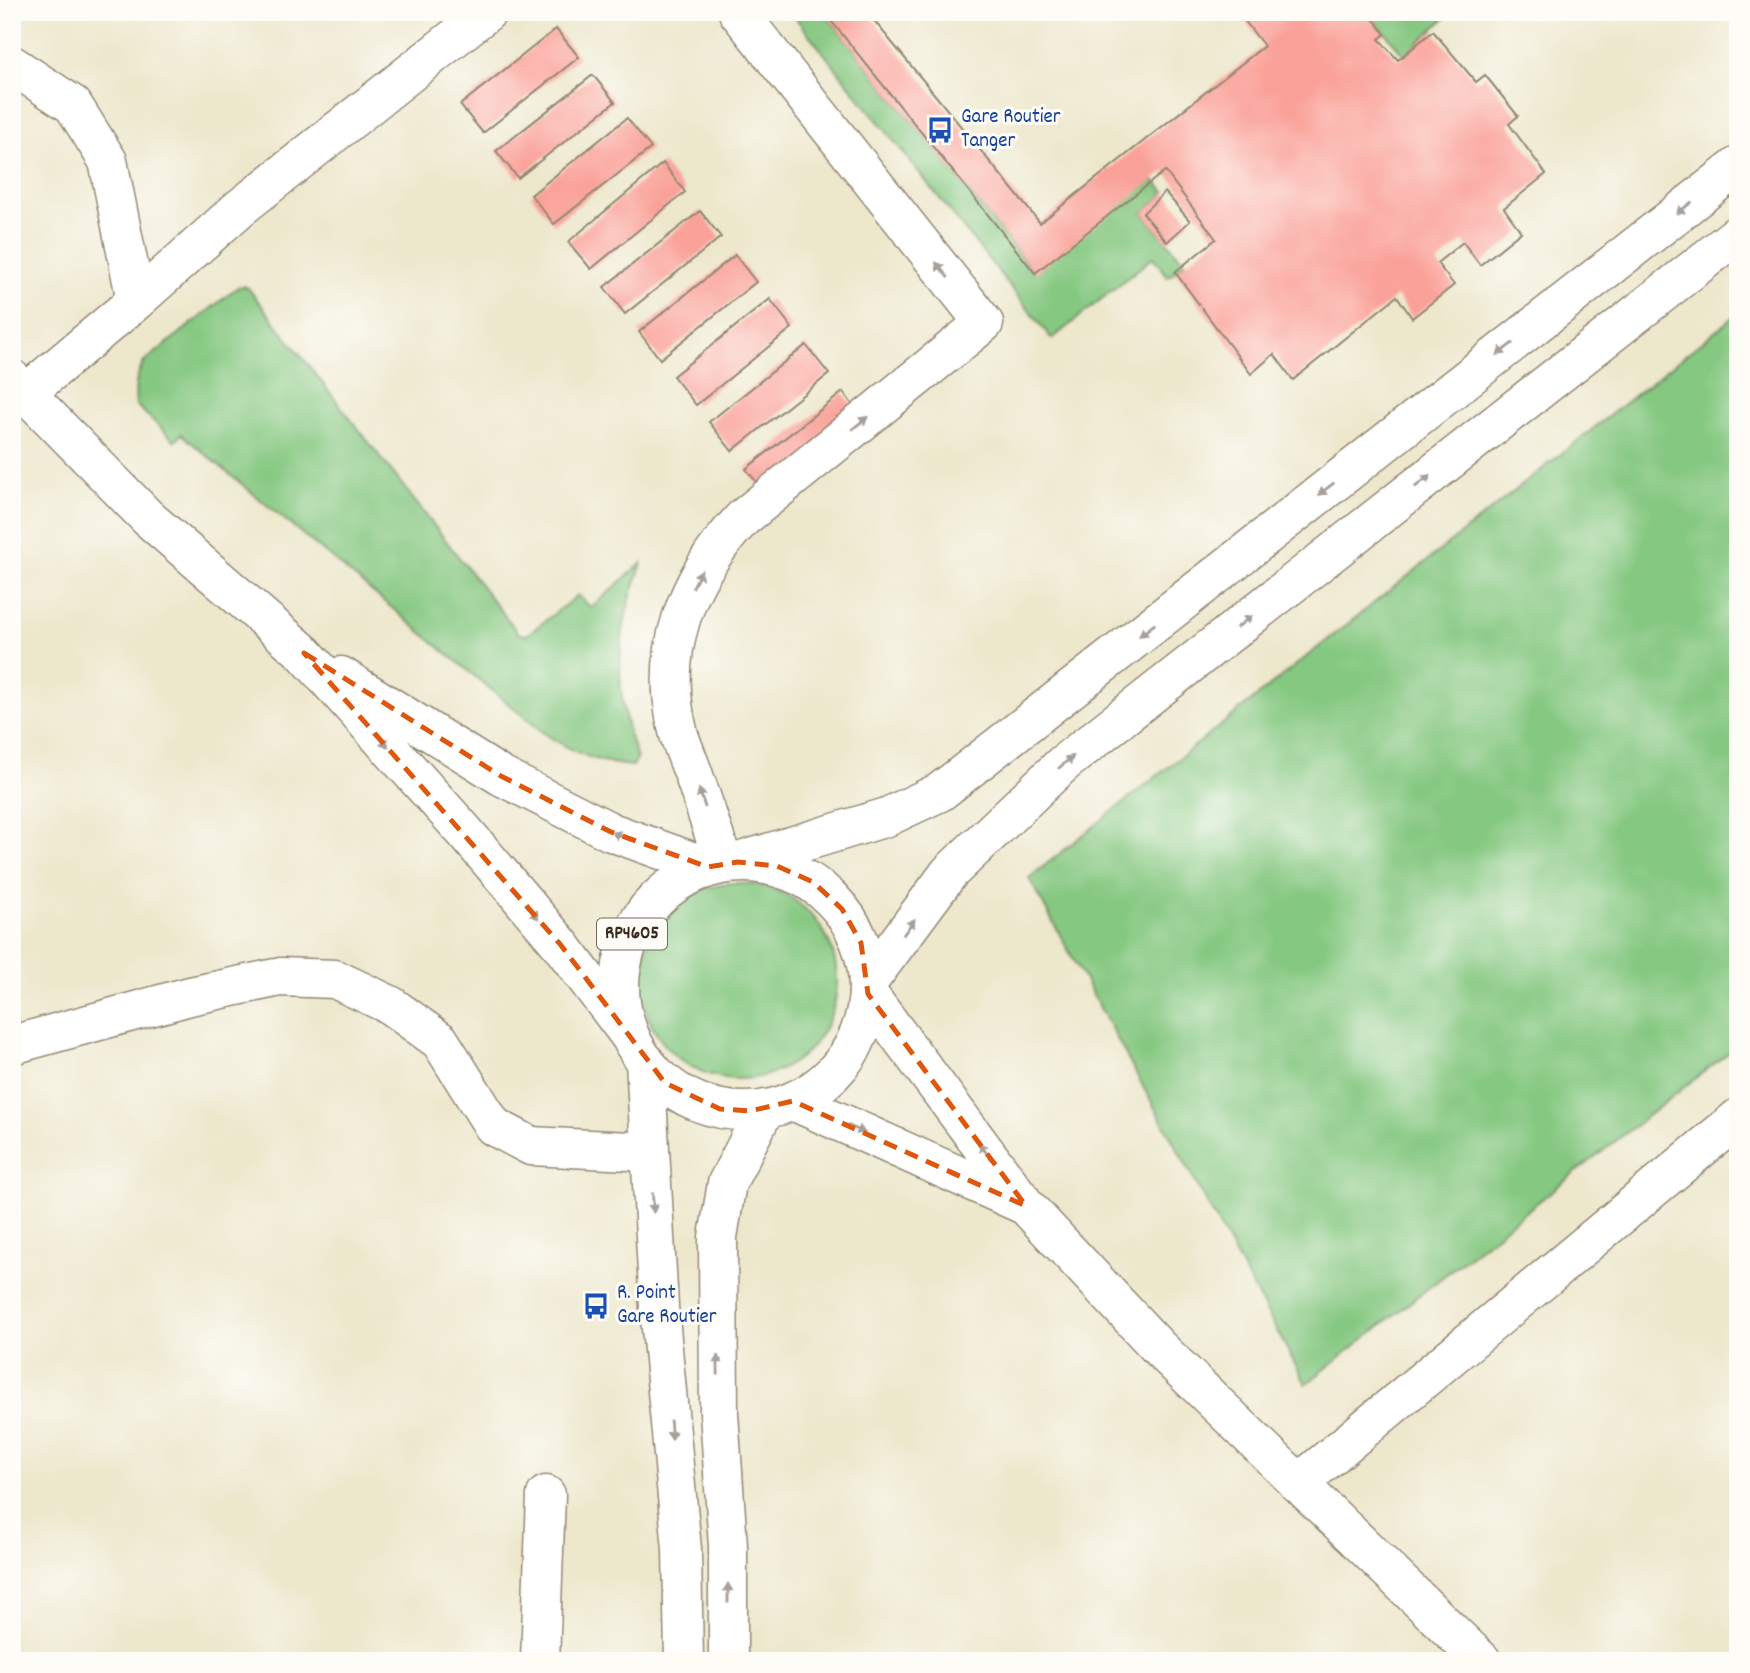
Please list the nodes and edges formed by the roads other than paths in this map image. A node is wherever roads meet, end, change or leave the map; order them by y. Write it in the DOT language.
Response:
graph roads {
  1 [pos="487,12"];
  2 [pos="738,12"];
  3 [pos="12,65"];
  4 [pos="1738,166"];
  5 [pos="1738,234"];
  6 [pos="136,302"];
  7 [pos="19,387"];
  8 [pos="304,653"];
  9 [pos="723,864"];
  10 [pos="868,988"];
  11 [pos="12,1045"];
  12 [pos="637,1049"];
  13 [pos="779,1105"];
  14 [pos="1738,1118"];
  15 [pos="650,1152"];
  16 [pos="1026,1206"];
  17 [pos="1298,1483"];
  18 [pos="546,1495"];
  19 [pos="540,1661"];
  20 [pos="684,1661"];
  21 [pos="728,1661"];
  22 [pos="1482,1661"];
  1 -- 6 [label="main road"];
  9 -- 2 [label="main road, one-way"];
  3 -- 6 [label="main road"];
  4 -- 9 [label="main road, one-way"];
  10 -- 5 [label="main road, one-way"];
  6 -- 7 [label="main road"];
  7 -- 8 [label="main road, RP4605"];
  9 -- 8 [label="main road, RP4605, one-way"];
  8 -- 12 [label="main road, RP4605, one-way"];
  9 -- 10 [label="main road, RP4605"];
  9 -- 12 [label="main road, RP4605"];
  10 -- 13 [label="main road, RP4605"];
  16 -- 10 [label="main road, RP4605, one-way"];
  11 -- 15 [label="main road"];
  12 -- 13 [label="main road, RP4605"];
  12 -- 15 [label="main road"];
  13 -- 16 [label="main road, RP4605, one-way"];
  21 -- 13 [label="main road, one-way"];
  14 -- 17 [label="main road"];
  15 -- 20 [label="main road, one-way"];
  16 -- 17 [label="main road, RP4605"];
  17 -- 22 [label="main road, RP4605"];
  18 -- 19 [label="main road"];
}
